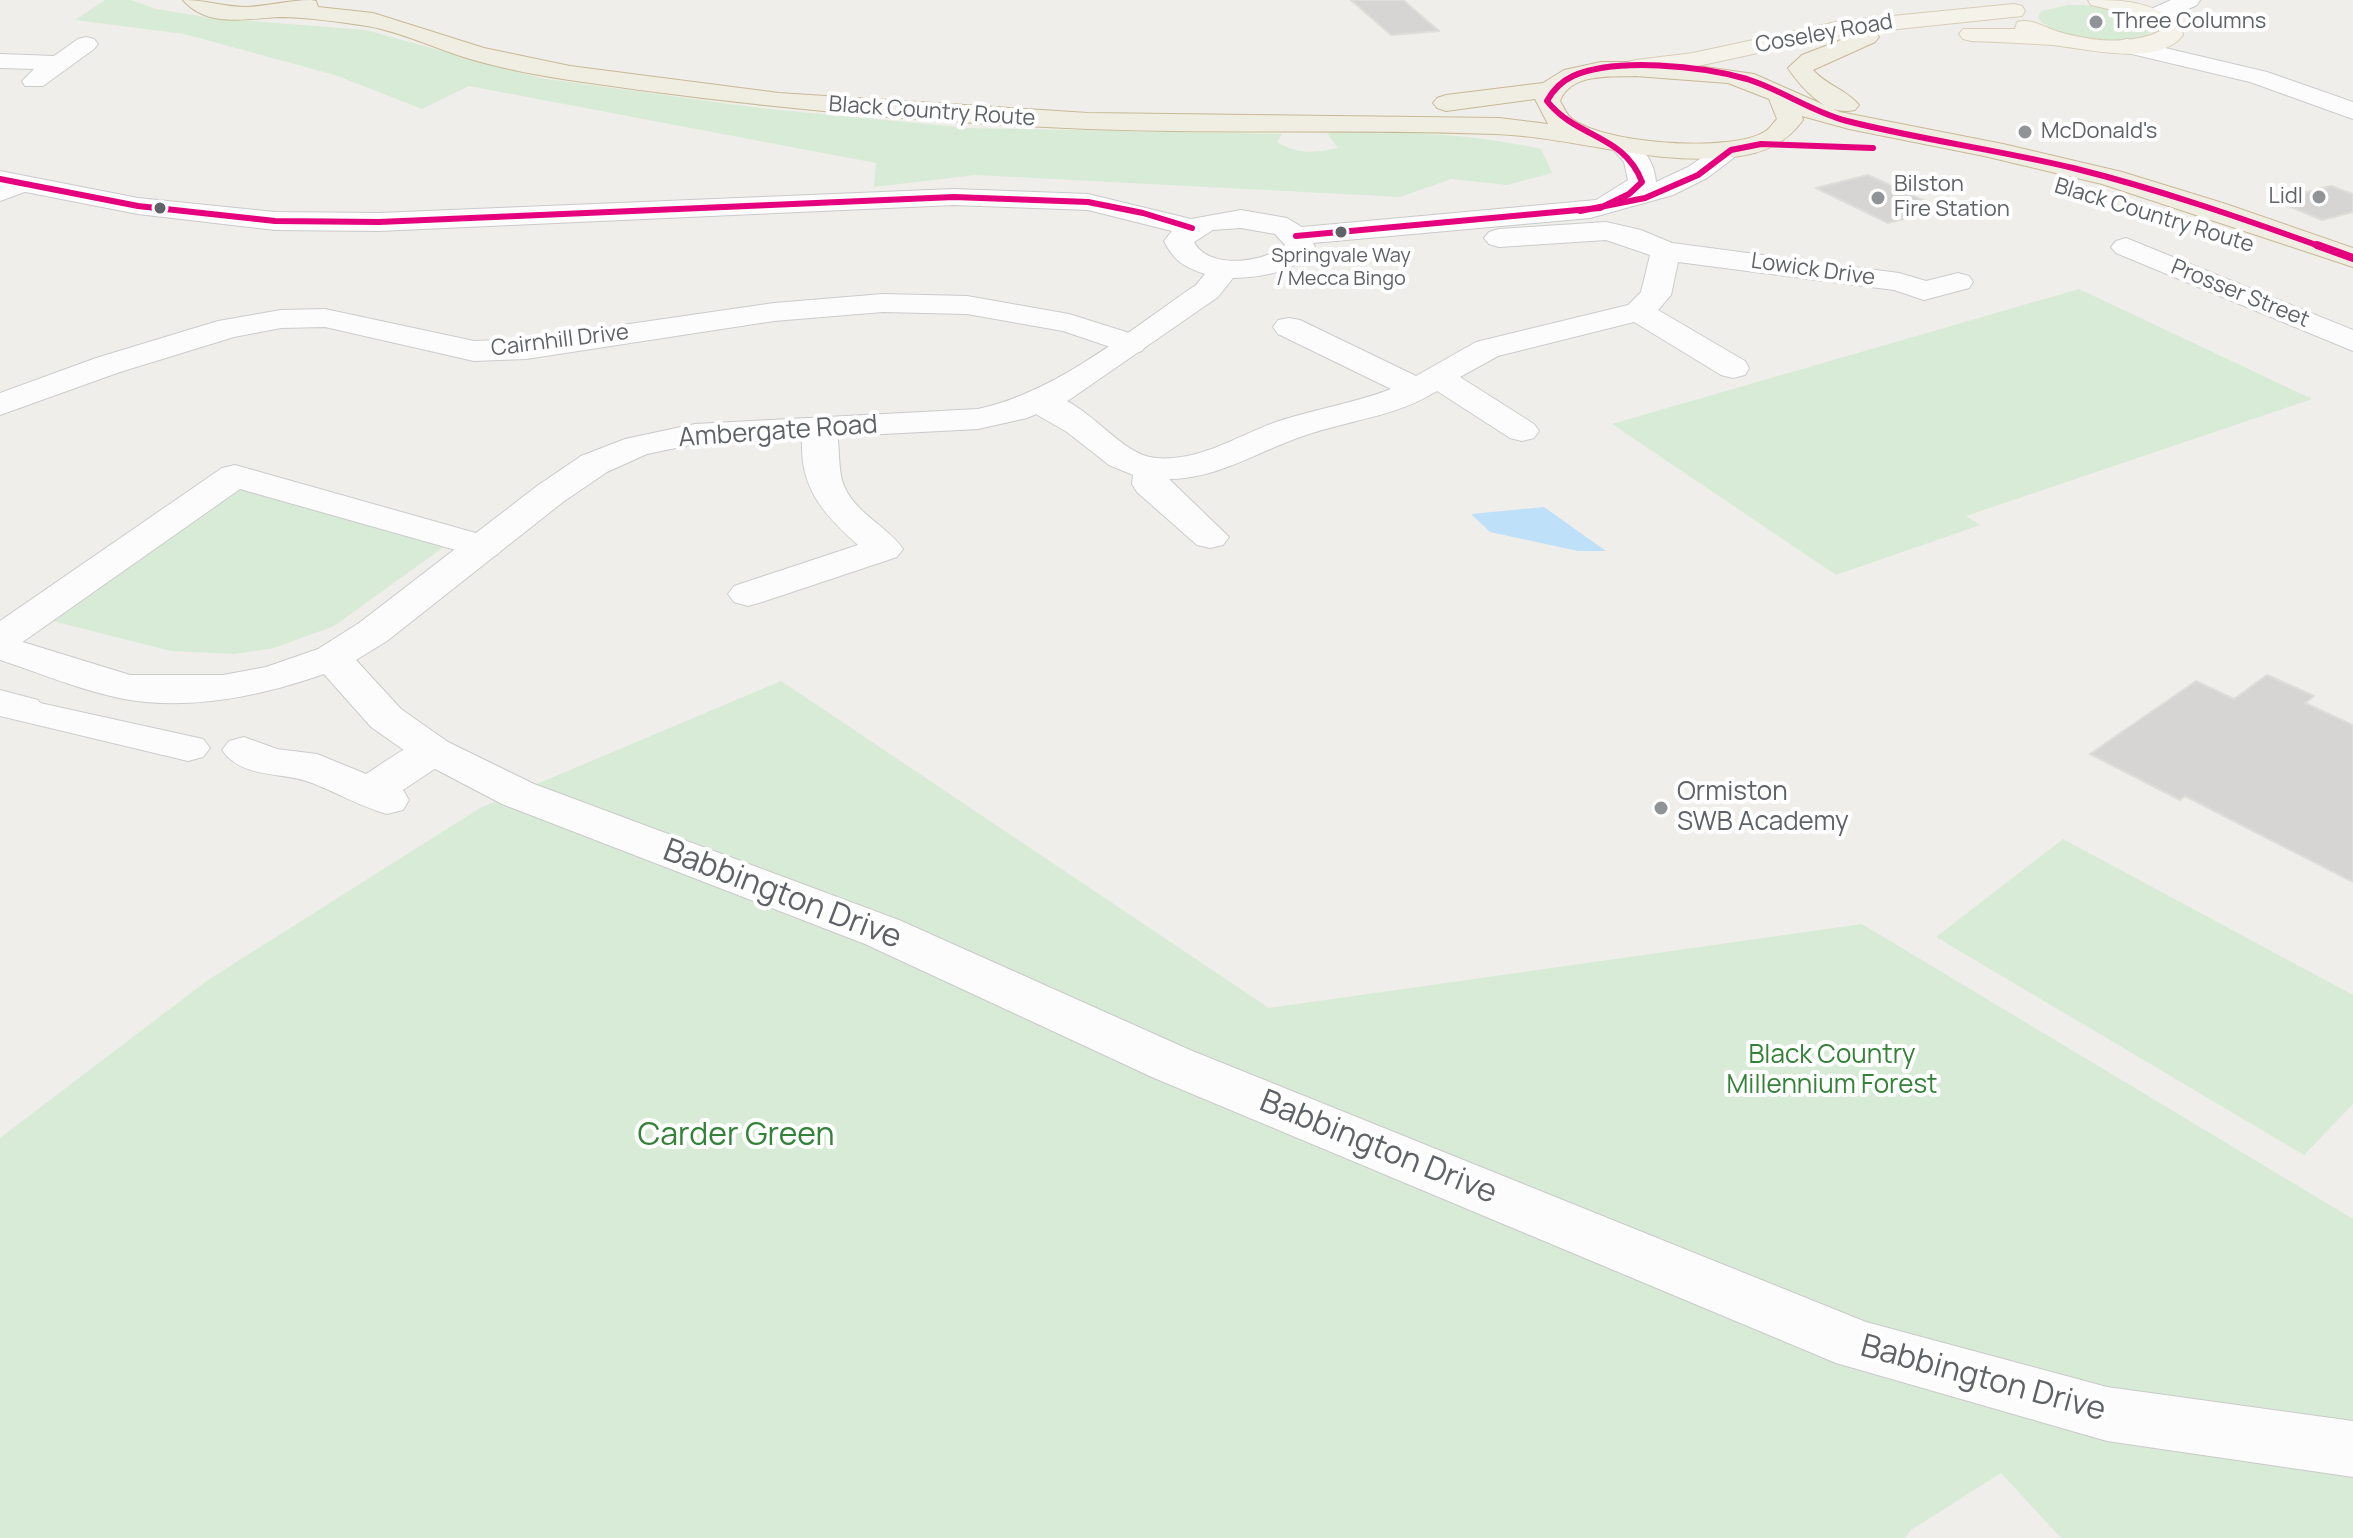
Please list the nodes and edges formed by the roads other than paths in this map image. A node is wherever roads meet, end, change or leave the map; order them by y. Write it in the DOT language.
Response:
graph roads {
  1 [pos="194,0"];
  2 [pos="328,0"];
  3 [pos="379,0"];
  4 [pos="2189,0"];
  5 [pos="2116,1"];
  6 [pos="2017,5"];
  7 [pos="281,10"];
  8 [pos="2165,23"];
  9 [pos="1867,37"];
  10 [pos="2052,38"];
  11 [pos="86,44"];
  12 [pos="2127,46"];
  13 [pos="0,61"];
  14 [pos="60,63"];
  15 [pos="1636,67"];
  16 [pos="2258,77"];
  17 [pos="34,81"];
  18 [pos="1554,89"];
  19 [pos="1773,90"];
  20 [pos="2353,111"];
  21 [pos="1592,137"];
  22 [pos="1935,138"];
  23 [pos="1761,144"];
  24 [pos="1622,145"];
  25 [pos="1731,150"];
  26 [pos="7,185"];
  27 [pos="1600,208"];
  28 [pos="1192,228"];
  29 [pos="1296,236"];
  30 [pos="1499,238"];
  31 [pos="2126,247"];
  32 [pos="1666,251"];
  33 [pos="2353,258"];
  34 [pos="1225,268"];
  35 [pos="2353,282"];
  36 [pos="1943,293"];
  37 [pos="1639,312"];
  38 [pos="1289,327"];
  39 [pos="2353,341"];
  40 [pos="1131,344"];
  41 [pos="1733,368"];
  42 [pos="1426,383"];
  43 [pos="8,396"];
  44 [pos="1039,402"];
  45 [pos="820,427"];
  46 [pos="1522,431"];
  47 [pos="1152,469"];
  48 [pos="1210,537"];
  49 [pos="484,547"];
  50 [pos="748,594"];
  51 [pos="3,649"];
  52 [pos="332,658"];
  53 [pos="165,689"];
  54 [pos="22,709"];
  55 [pos="123,733"];
  56 [pos="188,748"];
  57 [pos="244,750"];
  58 [pos="433,751"];
  59 [pos="2353,1449"];
  1 -- 7 [label="highway"];
  2 -- 7 [label="highway"];
  3 -- 18 [label="highway, Black Country Route"];
  4 -- 8 [label="street"];
  5 -- 8 [label="main road"];
  6 -- 10 [label="main road"];
  6 -- 15 [label="main road, Coseley Road"];
  7 -- 21 [label="highway, Black Country Route"];
  8 -- 12 [label="main road"];
  8 -- 16 [label="street"];
  9 -- 10 [label="main road, Coseley Road"];
  9 -- 19 [label="main road, Coseley Road"];
  9 -- 22 [label="highway"];
  10 -- 12 [label="main road"];
  11 -- 14 [label="street"];
  12 -- 16 [label="street"];
  13 -- 14 [label="street"];
  14 -- 17 [label="street"];
  15 -- 18 [label="highway, Black Country Route"];
  15 -- 19 [label="highway, Black Country Route"];
  16 -- 20 [label="street"];
  18 -- 21 [label="highway"];
  19 -- 22 [label="highway, Black Country Route"];
  19 -- 23 [label="highway"];
  21 -- 24 [label="highway"];
  22 -- 33 [label="highway, Black Country Route"];
  23 -- 25 [label="highway"];
  23 -- 35 [label="highway, Black Country Route"];
  24 -- 25 [label="highway"];
  24 -- 27 [label="street"];
  25 -- 27 [label="street"];
  26 -- 28 [label="street"];
  27 -- 29 [label="street"];
  28 -- 29 [label="street"];
  28 -- 34 [label="street"];
  29 -- 34 [label="street"];
  30 -- 32 [label="street, Lowick Drive"];
  31 -- 39 [label="street, Prosser Street"];
  32 -- 36 [label="street, Lowick Drive"];
  32 -- 37 [label="street"];
  34 -- 40 [label="street, Ambergate Road"];
  37 -- 41 [label="street"];
  37 -- 42 [label="street"];
  38 -- 42 [label="street"];
  40 -- 43 [label="street, Cairnhill Drive"];
  40 -- 44 [label="street, Ambergate Road"];
  42 -- 46 [label="street"];
  42 -- 47 [label="street"];
  44 -- 45 [label="street, Ambergate Road"];
  44 -- 47 [label="street"];
  45 -- 49 [label="street, Ambergate Road"];
  45 -- 50 [label="street"];
  47 -- 48 [label="street"];
  49 -- 51 [label="street"];
  49 -- 52 [label="street, Ambergate Road"];
  51 -- 53 [label="street, Ambergate Road"];
  52 -- 53 [label="street, Ambergate Road"];
  52 -- 58 [label="street, Babbington Drive"];
  53 -- 55 [label="street"];
  54 -- 55 [label="street"];
  55 -- 56 [label="street"];
  57 -- 58 [label="street"];
  58 -- 59 [label="street, Babbington Drive"];
}
